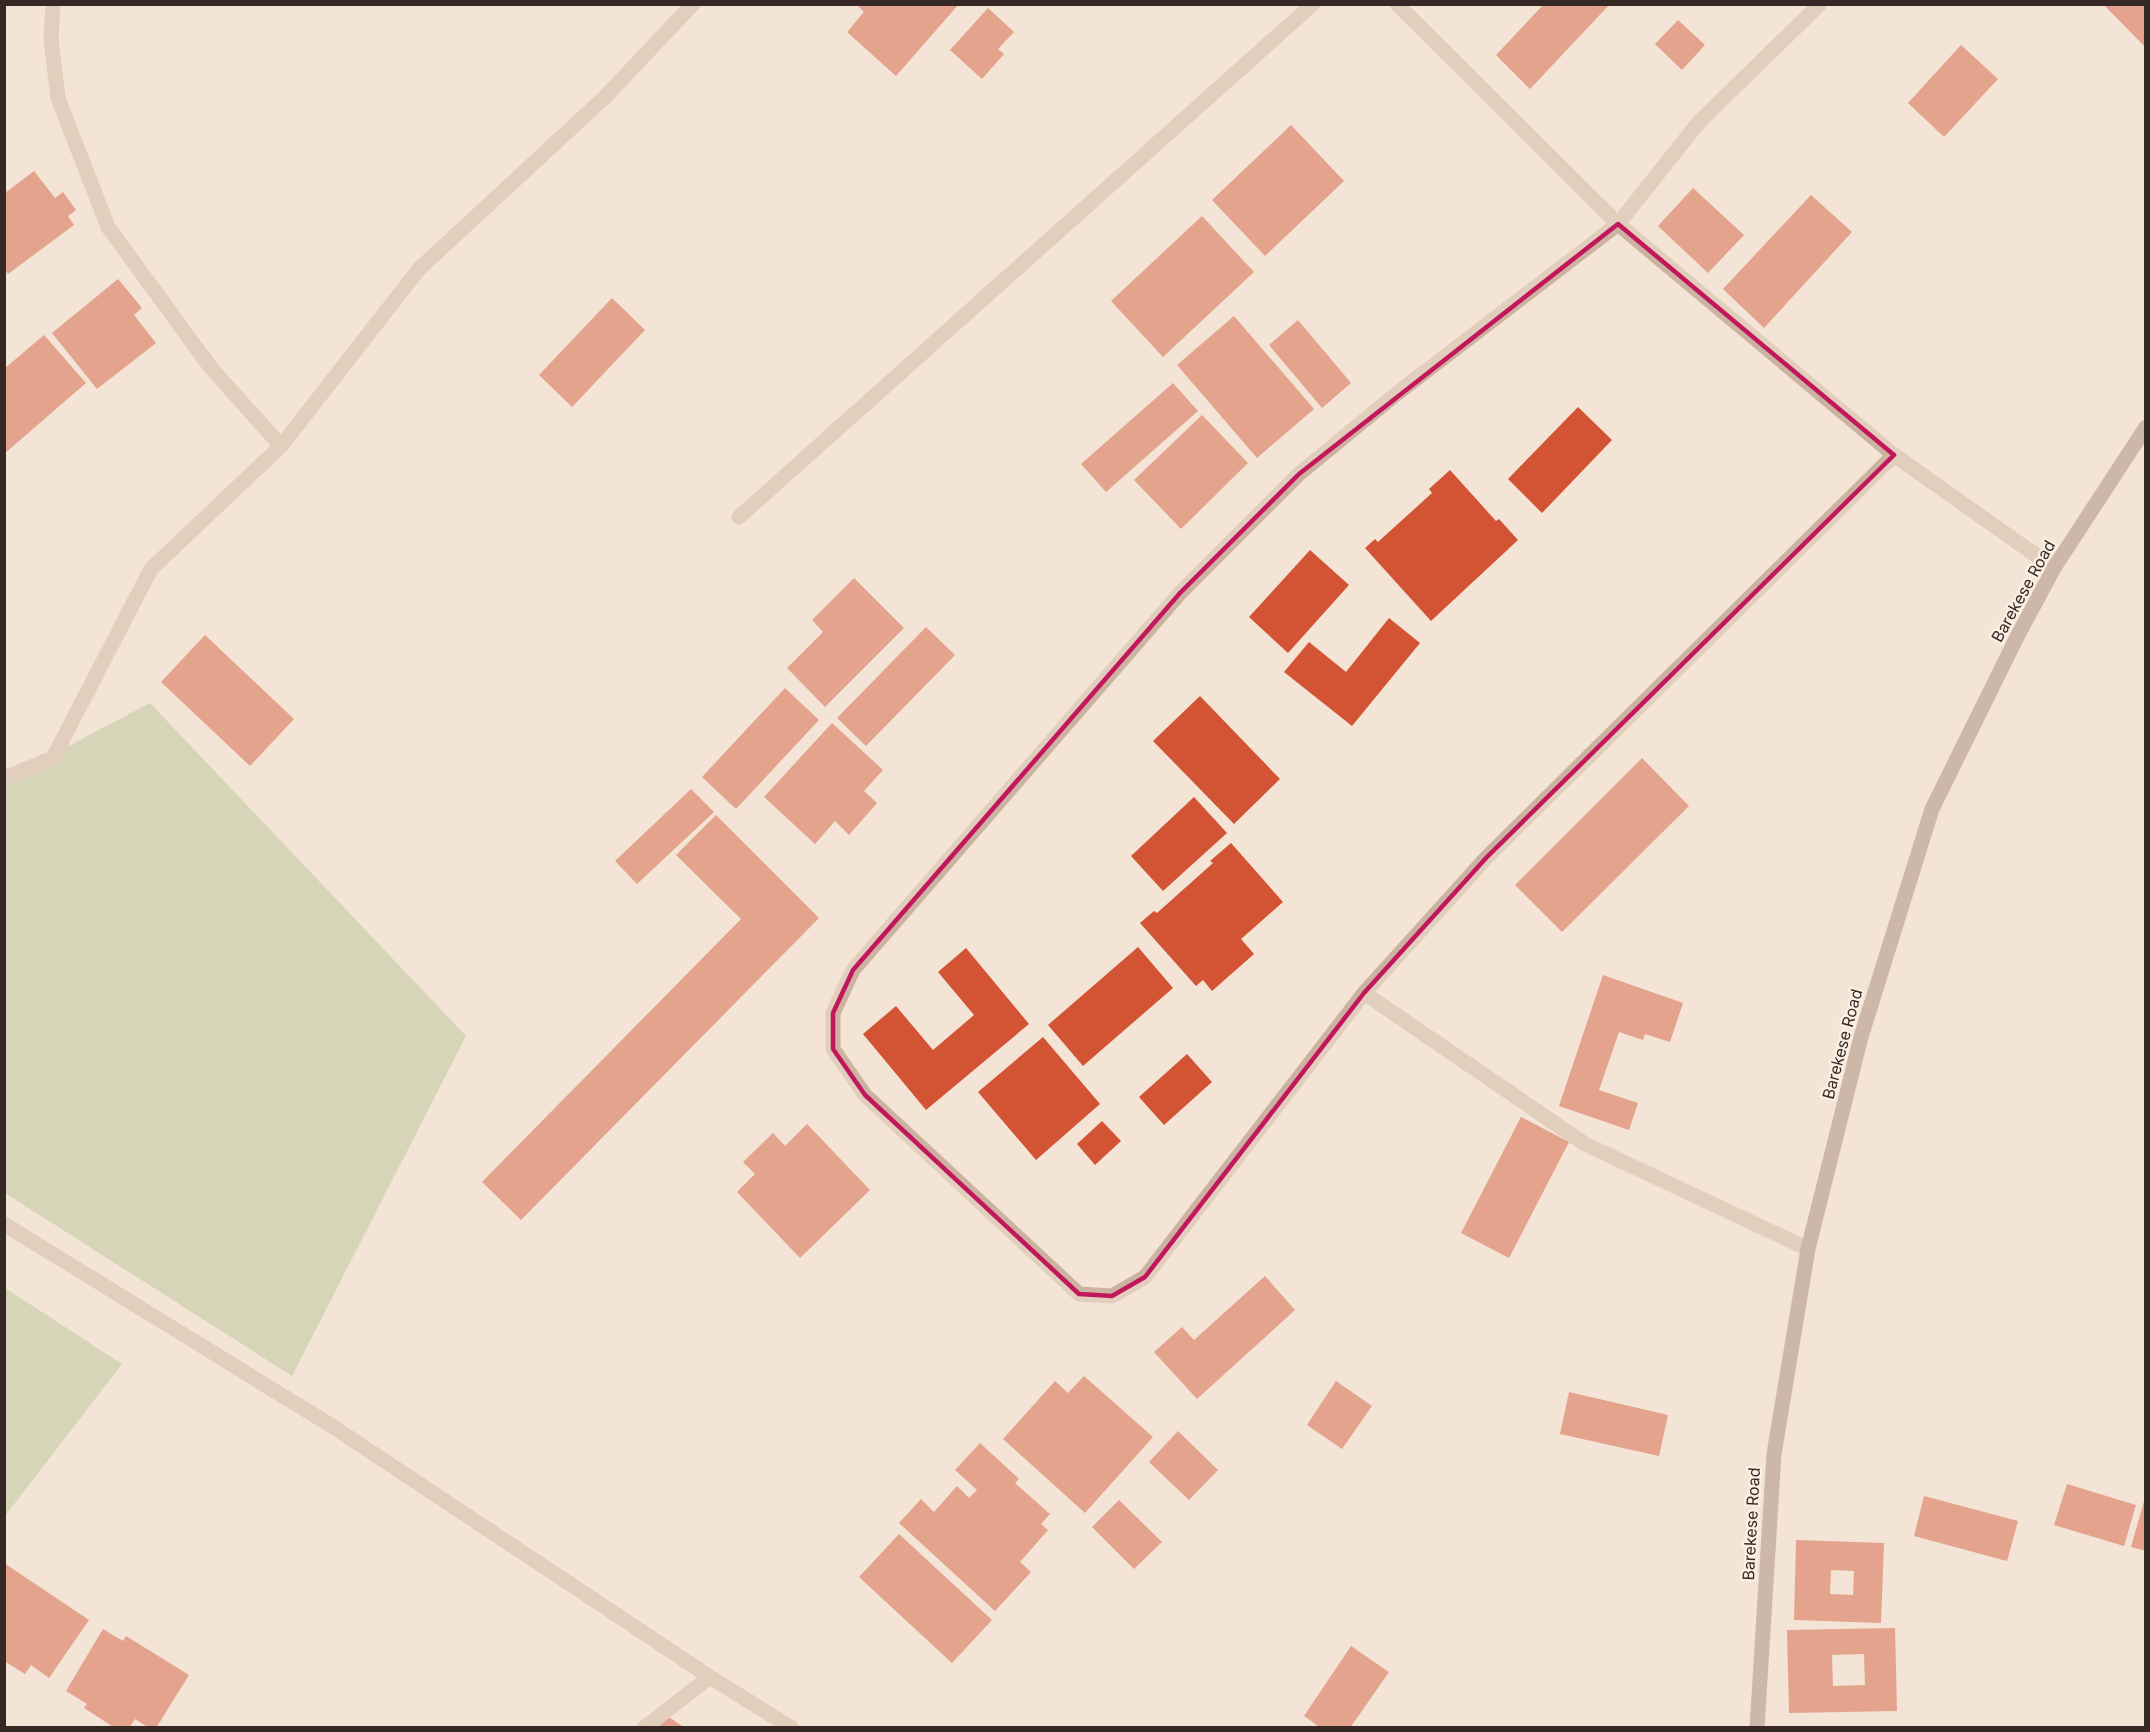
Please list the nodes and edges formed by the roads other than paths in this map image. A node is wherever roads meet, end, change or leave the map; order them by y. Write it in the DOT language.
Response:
graph roads {
  1 [pos="52,4"];
  2 [pos="693,4"];
  3 [pos="1313,4"];
  4 [pos="1397,4"];
  5 [pos="1820,4"];
  6 [pos="1618,224"];
  7 [pos="2145,427"];
  8 [pos="281,446"];
  9 [pos="1894,455"];
  10 [pos="739,517"];
  11 [pos="2054,568"];
  12 [pos="4,778"];
  13 [pos="1364,993"];
  14 [pos="4,1224"];
  15 [pos="1808,1249"];
  16 [pos="710,1677"];
  17 [pos="644,1728"];
  18 [pos="792,1728"];
  19 [pos="1757,1728"];
  1 -- 8 [label="street"];
  2 -- 8 [label="street"];
  3 -- 10 [label="street"];
  4 -- 6 [label="street"];
  5 -- 6 [label="street"];
  6 -- 9 [label="street"];
  6 -- 13 [label="street"];
  7 -- 11 [label="main road, Barekese Road"];
  8 -- 12 [label="street"];
  9 -- 11 [label="street"];
  9 -- 13 [label="street"];
  11 -- 15 [label="main road, Barekese Road"];
  13 -- 15 [label="street"];
  14 -- 16 [label="street"];
  15 -- 19 [label="main road, Barekese Road"];
  16 -- 17 [label="street"];
  16 -- 18 [label="street"];
}
